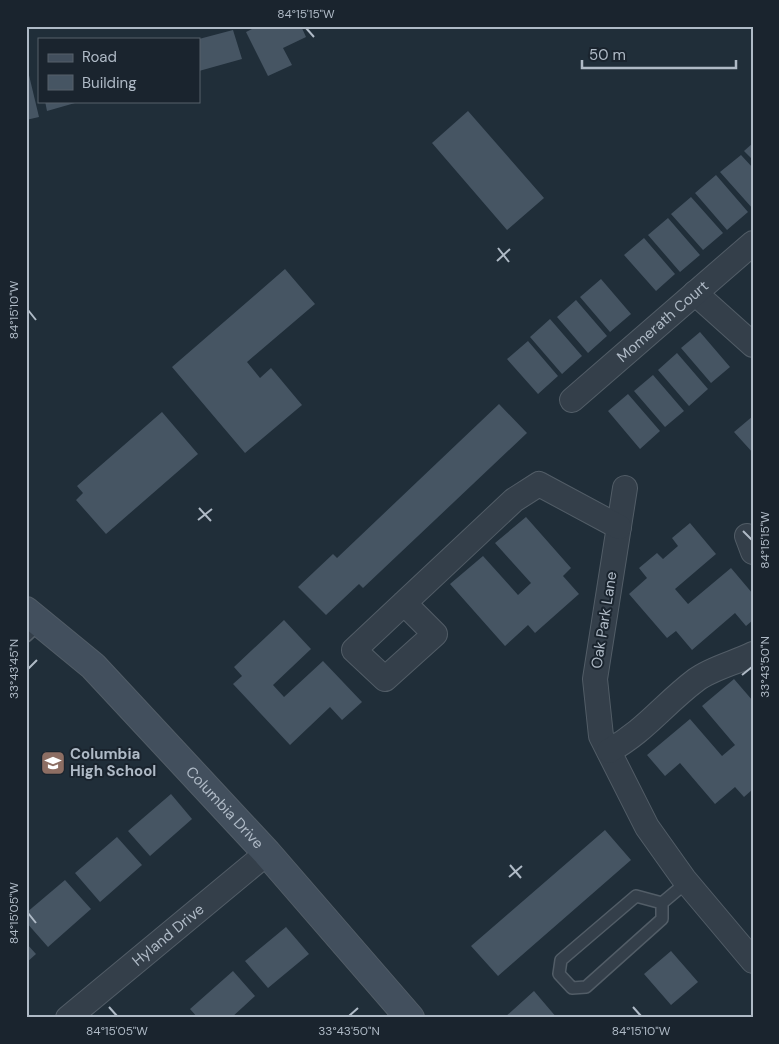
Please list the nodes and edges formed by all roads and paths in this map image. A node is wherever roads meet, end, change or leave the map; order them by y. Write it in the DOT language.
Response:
graph roads {
  1 [pos="753,243"];
  2 [pos="695,293"];
  3 [pos="753,345"];
  4 [pos="572,400"];
  5 [pos="625,488"];
  6 [pos="619,527"];
  7 [pos="404,603"];
  8 [pos="31,623"];
  9 [pos="753,654"];
  10 [pos="609,751"];
  11 [pos="267,853"];
  12 [pos="687,882"];
  13 [pos="662,903"];
  14 [pos="753,961"];
  15 [pos="68,1018"];
  16 [pos="410,1018"];
  1 -- 2 [label="street, Momerath Court"];
  2 -- 3 [label="street"];
  2 -- 4 [label="street, Momerath Court"];
  5 -- 6 [label="street, Oak Park Lane"];
  6 -- 7 [label="street"];
  6 -- 10 [label="street, Oak Park Lane"];
  8 -- 11 [label="main road, Columbia Drive"];
  9 -- 10 [label="street"];
  10 -- 12 [label="street, Oak Park Lane"];
  11 -- 15 [label="street, Hyland Drive"];
  11 -- 16 [label="main road, Columbia Drive"];
  12 -- 13 [label="lane"];
  12 -- 14 [label="street, Oak Park Lane"];
  13 -- 13 [label="lane"];
}
